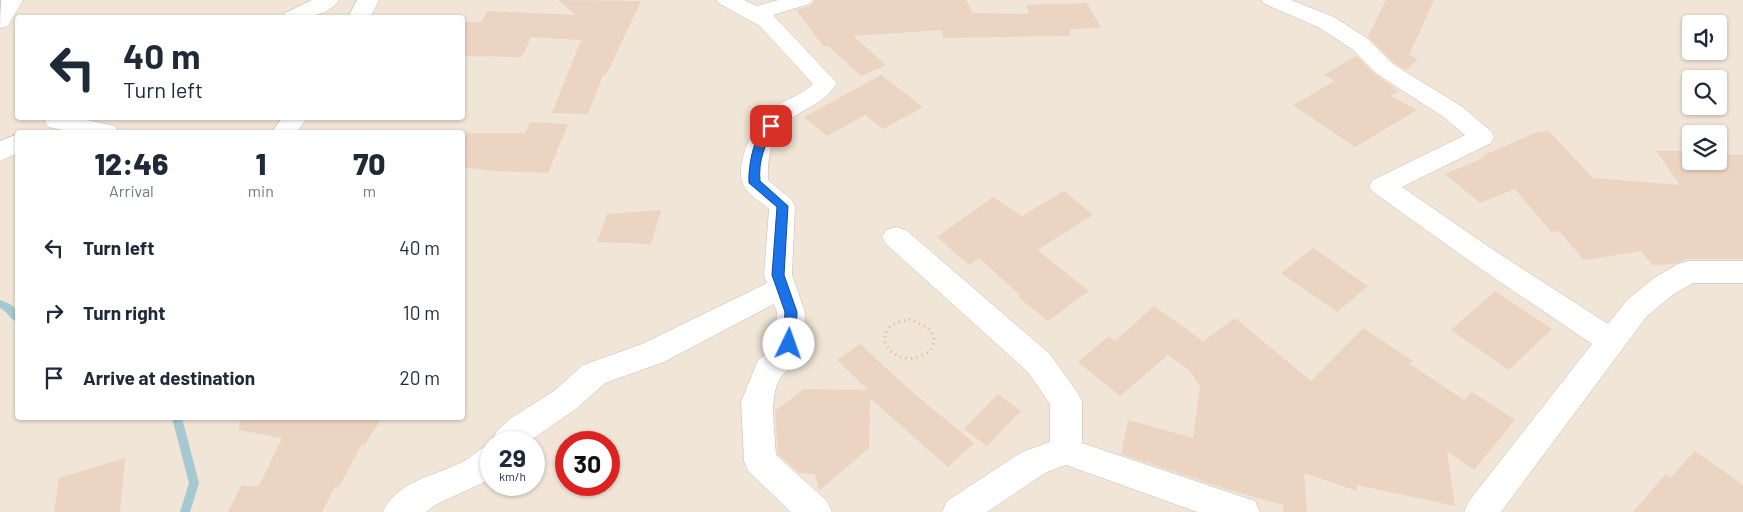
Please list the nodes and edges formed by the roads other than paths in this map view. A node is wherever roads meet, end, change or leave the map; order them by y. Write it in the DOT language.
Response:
graph roads {
  1 [pos="12,0"];
  2 [pos="328,0"];
  3 [pos="368,0"];
  4 [pos="727,0"];
  5 [pos="802,0"];
  6 [pos="1272,0"];
  7 [pos="755,13"];
  8 [pos="299,15"];
  9 [pos="360,15"];
  10 [pos="0,22"];
  11 [pos="61,120"];
  12 [pos="294,120"];
  13 [pos="40,130"];
  14 [pos="98,130"];
  15 [pos="286,130"];
  16 [pos="0,136"];
  17 [pos="15,139"];
  18 [pos="15,142"];
  19 [pos="0,152"];
  20 [pos="896,237"];
  21 [pos="1743,272"];
  22 [pos="783,288"];
  23 [pos="1612,342"];
  24 [pos="519,431"];
  25 [pos="1066,451"];
  26 [pos="480,468"];
  27 [pos="400,512"];
  28 [pos="815,512"];
  29 [pos="960,512"];
  30 [pos="1243,512"];
  31 [pos="1481,512"];
  1 -- 10 [label="street"];
  2 -- 8 [label="street"];
  3 -- 9 [label="street"];
  4 -- 7 [label="street"];
  5 -- 7 [label="street"];
  6 -- 23 [label="street"];
  7 -- 22 [label="street"];
  11 -- 13 [label="street"];
  11 -- 14 [label="street"];
  12 -- 15 [label="street"];
  16 -- 17 [label="street"];
  18 -- 19 [label="street"];
  20 -- 25 [label="street"];
  21 -- 23 [label="street"];
  22 -- 24 [label="street"];
  22 -- 28 [label="street"];
  23 -- 31 [label="street"];
  25 -- 29 [label="street"];
  25 -- 30 [label="street"];
  26 -- 27 [label="street"];
}
